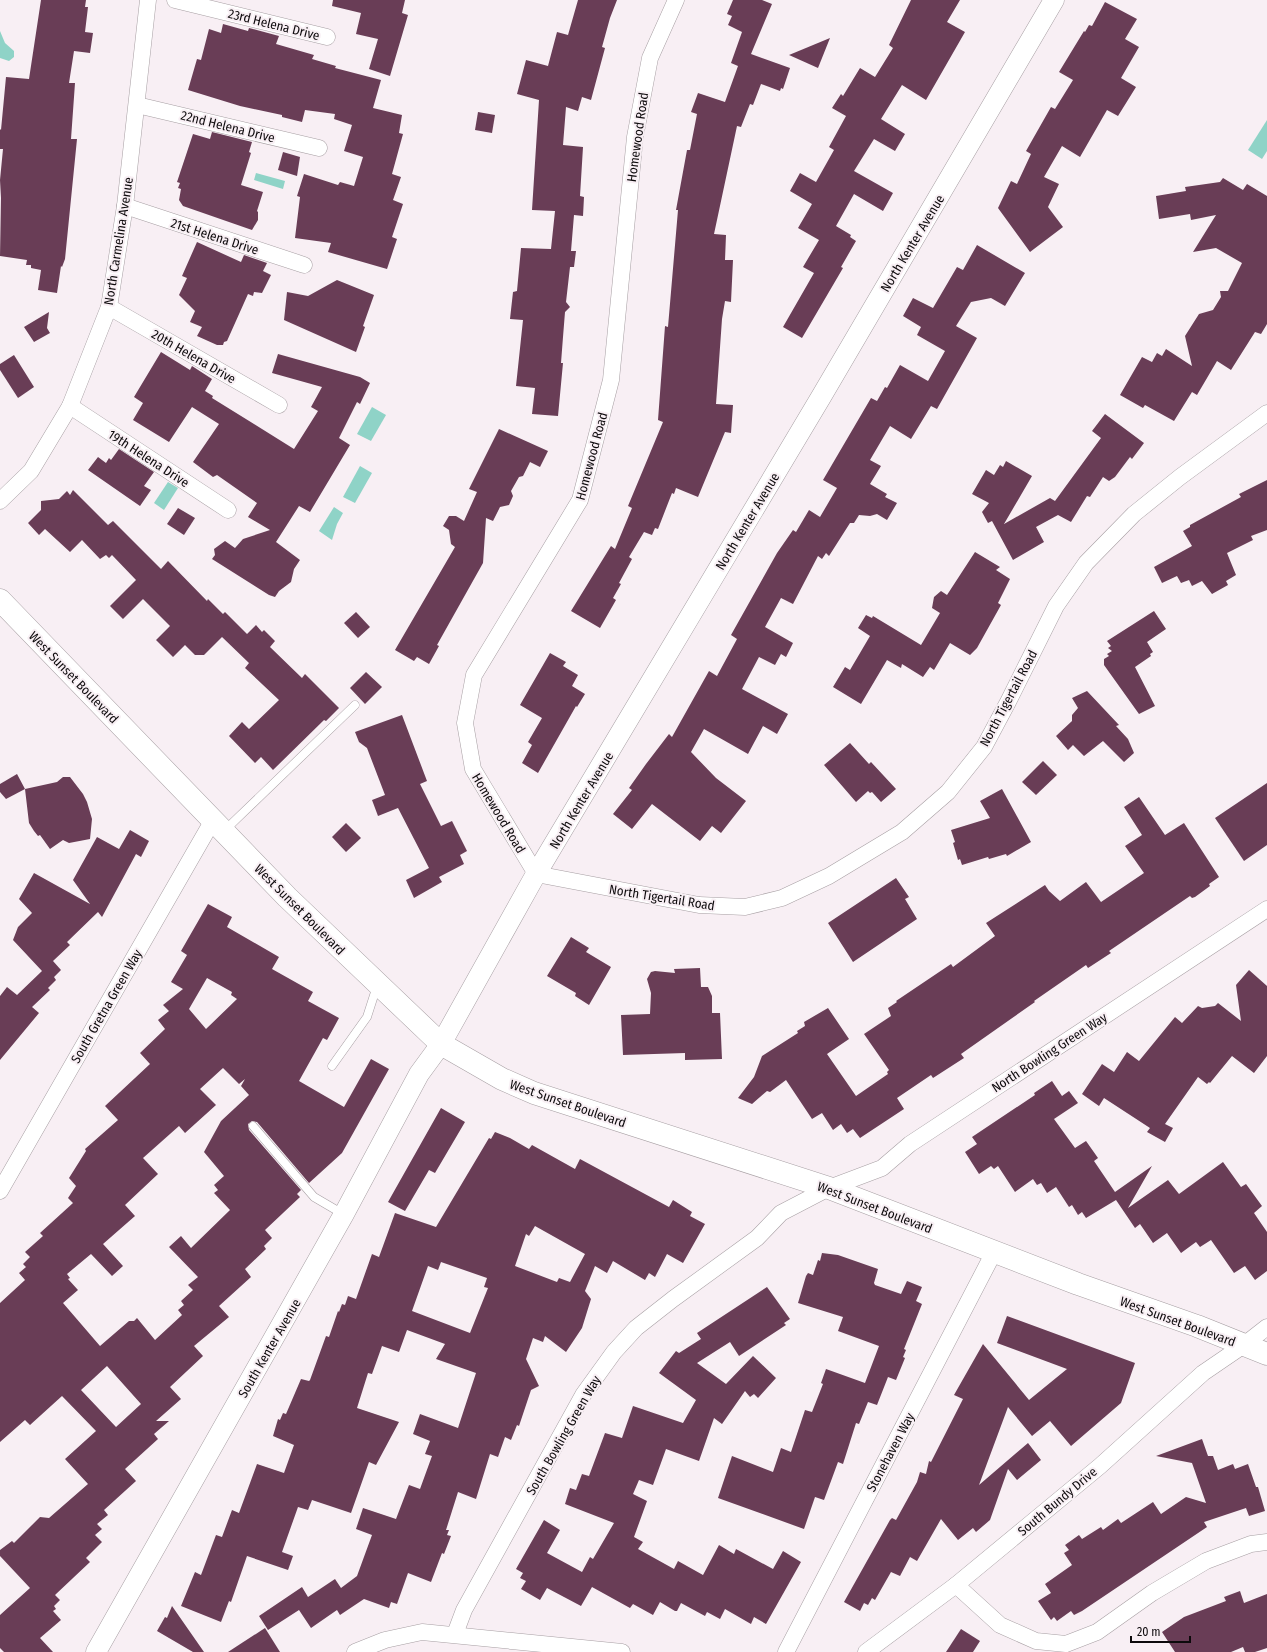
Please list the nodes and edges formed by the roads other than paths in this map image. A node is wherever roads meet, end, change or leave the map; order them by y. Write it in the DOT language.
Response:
graph roads {
  1 [pos="148,0"];
  2 [pos="175,0"];
  3 [pos="676,0"];
  4 [pos="1054,0"];
  5 [pos="327,37"];
  6 [pos="137,105"];
  7 [pos="319,148"];
  8 [pos="125,206"];
  9 [pos="304,265"];
  10 [pos="109,307"];
  11 [pos="278,405"];
  12 [pos="70,406"];
  13 [pos="1267,413"];
  14 [pos="0,500"];
  15 [pos="228,510"];
  16 [pos="0,600"];
  17 [pos="355,705"];
  18 [pos="218,826"];
  19 [pos="536,874"];
  20 [pos="1267,909"];
  21 [pos="377,984"];
  22 [pos="441,1044"];
  23 [pos="332,1066"];
  24 [pos="253,1126"];
  25 [pos="829,1188"];
  26 [pos="0,1191"];
  27 [pos="344,1214"];
  28 [pos="994,1252"];
  29 [pos="1267,1327"];
  30 [pos="1244,1345"];
  31 [pos="1267,1354"];
  32 [pos="1267,1542"];
  33 [pos="956,1585"];
  34 [pos="455,1634"];
  35 [pos="510,1646"];
  36 [pos="96,1652"];
  37 [pos="355,1652"];
  38 [pos="622,1652"];
  39 [pos="786,1652"];
  40 [pos="866,1652"];
  1 -- 6 [label="street, North Carmelina Avenue"];
  2 -- 5 [label="street, 23rd Helena Drive"];
  3 -- 19 [label="street, Homewood Road"];
  4 -- 19 [label="street, North Kenter Avenue"];
  6 -- 7 [label="street, 22nd Helena Drive"];
  6 -- 8 [label="street, North Carmelina Avenue"];
  8 -- 9 [label="street, 21st Helena Drive"];
  8 -- 10 [label="street, North Carmelina Avenue"];
  10 -- 11 [label="street, 20th Helena Drive"];
  10 -- 12 [label="street, North Carmelina Avenue"];
  12 -- 14 [label="street, North Carmelina Avenue"];
  12 -- 15 [label="street, 19th Helena Drive"];
  13 -- 19 [label="street, North Tigertail Road"];
  16 -- 18 [label="main road, West Sunset Boulevard"];
  17 -- 18 [label="lane"];
  18 -- 21 [label="main road, West Sunset Boulevard"];
  18 -- 26 [label="street, South Gretna Green Way"];
  19 -- 22 [label="street, North Kenter Avenue"];
  20 -- 25 [label="street, North Bowling Green Way"];
  21 -- 22 [label="main road, West Sunset Boulevard"];
  21 -- 23 [label="lane"];
  22 -- 25 [label="main road, West Sunset Boulevard"];
  22 -- 27 [label="street, South Kenter Avenue"];
  24 -- 27 [label="lane"];
  25 -- 28 [label="main road, West Sunset Boulevard"];
  25 -- 34 [label="street, South Bowling Green Way"];
  27 -- 36 [label="street, South Kenter Avenue"];
  28 -- 30 [label="main road, West Sunset Boulevard"];
  28 -- 39 [label="street, Stonehaven Way"];
  29 -- 30 [label="street, South Bundy Drive"];
  30 -- 31 [label="main road, West Sunset Boulevard"];
  30 -- 33 [label="street, South Bundy Drive"];
  32 -- 33 [label="street"];
  33 -- 40 [label="street, South Bundy Drive"];
  34 -- 35 [label="street"];
  34 -- 37 [label="street"];
  35 -- 38 [label="street"];
}
